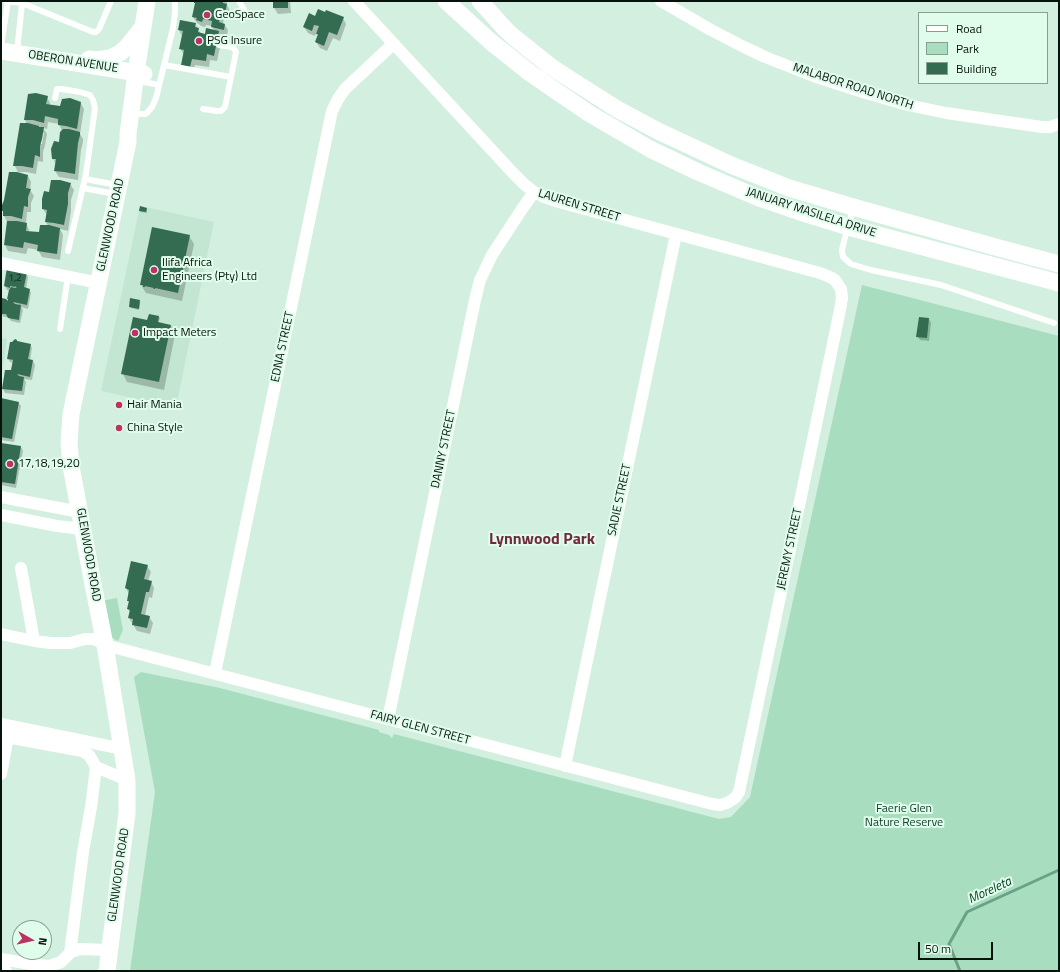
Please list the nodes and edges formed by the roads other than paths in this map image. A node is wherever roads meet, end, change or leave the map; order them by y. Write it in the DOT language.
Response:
graph roads {
  1 [pos="7,1"];
  2 [pos="111,1"];
  3 [pos="148,1"];
  4 [pos="159,1"];
  5 [pos="175,1"];
  6 [pos="239,1"];
  7 [pos="354,1"];
  8 [pos="446,1"];
  9 [pos="480,1"];
  10 [pos="661,1"];
  11 [pos="22,4"];
  12 [pos="244,10"];
  13 [pos="142,28"];
  14 [pos="393,44"];
  15 [pos="219,45"];
  16 [pos="1,46"];
  17 [pos="17,54"];
  18 [pos="164,65"];
  19 [pos="231,76"];
  20 [pos="144,79"];
  21 [pos="55,98"];
  22 [pos="203,109"];
  23 [pos="1059,124"];
  24 [pos="128,142"];
  25 [pos="85,179"];
  26 [pos="83,188"];
  27 [pos="118,190"];
  28 [pos="534,192"];
  29 [pos="853,207"];
  30 [pos="848,227"];
  31 [pos="676,234"];
  32 [pos="68,251"];
  33 [pos="1,263"];
  34 [pos="1059,264"];
  35 [pos="68,276"];
  36 [pos="99,283"];
  37 [pos="1059,283"];
  38 [pos="842,298"];
  39 [pos="1054,323"];
  40 [pos="60,329"];
  41 [pos="1,497"];
  42 [pos="80,512"];
  43 [pos="1,515"];
  44 [pos="82,529"];
  45 [pos="21,568"];
  46 [pos="1,634"];
  47 [pos="34,641"];
  48 [pos="105,644"];
  49 [pos="215,674"];
  50 [pos="388,719"];
  51 [pos="1,724"];
  52 [pos="4,737"];
  53 [pos="123,749"];
  54 [pos="565,766"];
  55 [pos="96,767"];
  56 [pos="1,774"];
  57 [pos="127,780"];
  58 [pos="735,798"];
  59 [pos="109,950"];
  60 [pos="70,953"];
  61 [pos="1,959"];
  62 [pos="1,970"];
  63 [pos="6,971"];
  64 [pos="106,971"];
  1 -- 11 [label="lane"];
  1 -- 16 [label="lane"];
  2 -- 11 [label="lane"];
  3 -- 13 [label="street, GLENWOOD ROAD"];
  4 -- 20 [label="street, GLENWOOD ROAD"];
  5 -- 18 [label="lane"];
  6 -- 12 [label="lane"];
  7 -- 14 [label="street, LAUREN STREET"];
  8 -- 30 [label="street, JANUARY MASILELA DRIVE"];
  9 -- 29 [label="street, JANUARY MASILELA DRIVE"];
  10 -- 23 [label="street, MALABOR ROAD NORTH"];
  11 -- 17 [label="lane"];
  13 -- 17 [label="street"];
  13 -- 20 [label="street, GLENWOOD ROAD"];
  14 -- 28 [label="street, LAUREN STREET"];
  14 -- 49 [label="street, EDNA STREET"];
  15 -- 19 [label="lane"];
  17 -- 20 [label="street, OBERON AVENUE"];
  18 -- 19 [label="lane"];
  18 -- 20 [label="lane"];
  19 -- 22 [label="lane"];
  20 -- 24 [label="street, GLENWOOD ROAD"];
  20 -- 24 [label="street, GLENWOOD ROAD"];
  21 -- 25 [label="lane"];
  24 -- 27 [label="street, GLENWOOD ROAD"];
  25 -- 26 [label="lane"];
  25 -- 27 [label="lane"];
  26 -- 27 [label="lane"];
  26 -- 32 [label="lane"];
  27 -- 36 [label="street, GLENWOOD ROAD"];
  28 -- 31 [label="street, LAUREN STREET"];
  28 -- 50 [label="street, DANNY STREET"];
  29 -- 30 [label="lane"];
  29 -- 34 [label="street, JANUARY MASILELA DRIVE"];
  30 -- 37 [label="street, JANUARY MASILELA DRIVE"];
  30 -- 39 [label="lane"];
  31 -- 38 [label="street, LAUREN STREET"];
  31 -- 54 [label="street, SADIE STREET"];
  33 -- 35 [label="street"];
  35 -- 36 [label="street"];
  35 -- 40 [label="lane"];
  36 -- 42 [label="street, GLENWOOD ROAD"];
  38 -- 58 [label="street, JEREMY STREET"];
  41 -- 42 [label="street"];
  42 -- 44 [label="street, GLENWOOD ROAD"];
  43 -- 44 [label="street"];
  44 -- 48 [label="street, GLENWOOD ROAD"];
  45 -- 47 [label="street"];
  46 -- 47 [label="street, FAIRY GLEN STREET"];
  47 -- 48 [label="street, FAIRY GLEN STREET"];
  48 -- 49 [label="street, FAIRY GLEN STREET"];
  48 -- 53 [label="street, GLENWOOD ROAD"];
  49 -- 50 [label="street, FAIRY GLEN STREET"];
  50 -- 54 [label="street, FAIRY GLEN STREET"];
  51 -- 53 [label="street"];
  52 -- 55 [label="street"];
  52 -- 56 [label="street"];
  53 -- 57 [label="street, GLENWOOD ROAD"];
  54 -- 58 [label="street, FAIRY GLEN STREET"];
  55 -- 57 [label="street"];
  55 -- 60 [label="street"];
  57 -- 59 [label="street, GLENWOOD ROAD"];
  59 -- 60 [label="street"];
  59 -- 64 [label="street, GLENWOOD ROAD"];
  60 -- 61 [label="street"];
  62 -- 63 [label="street"];
}
